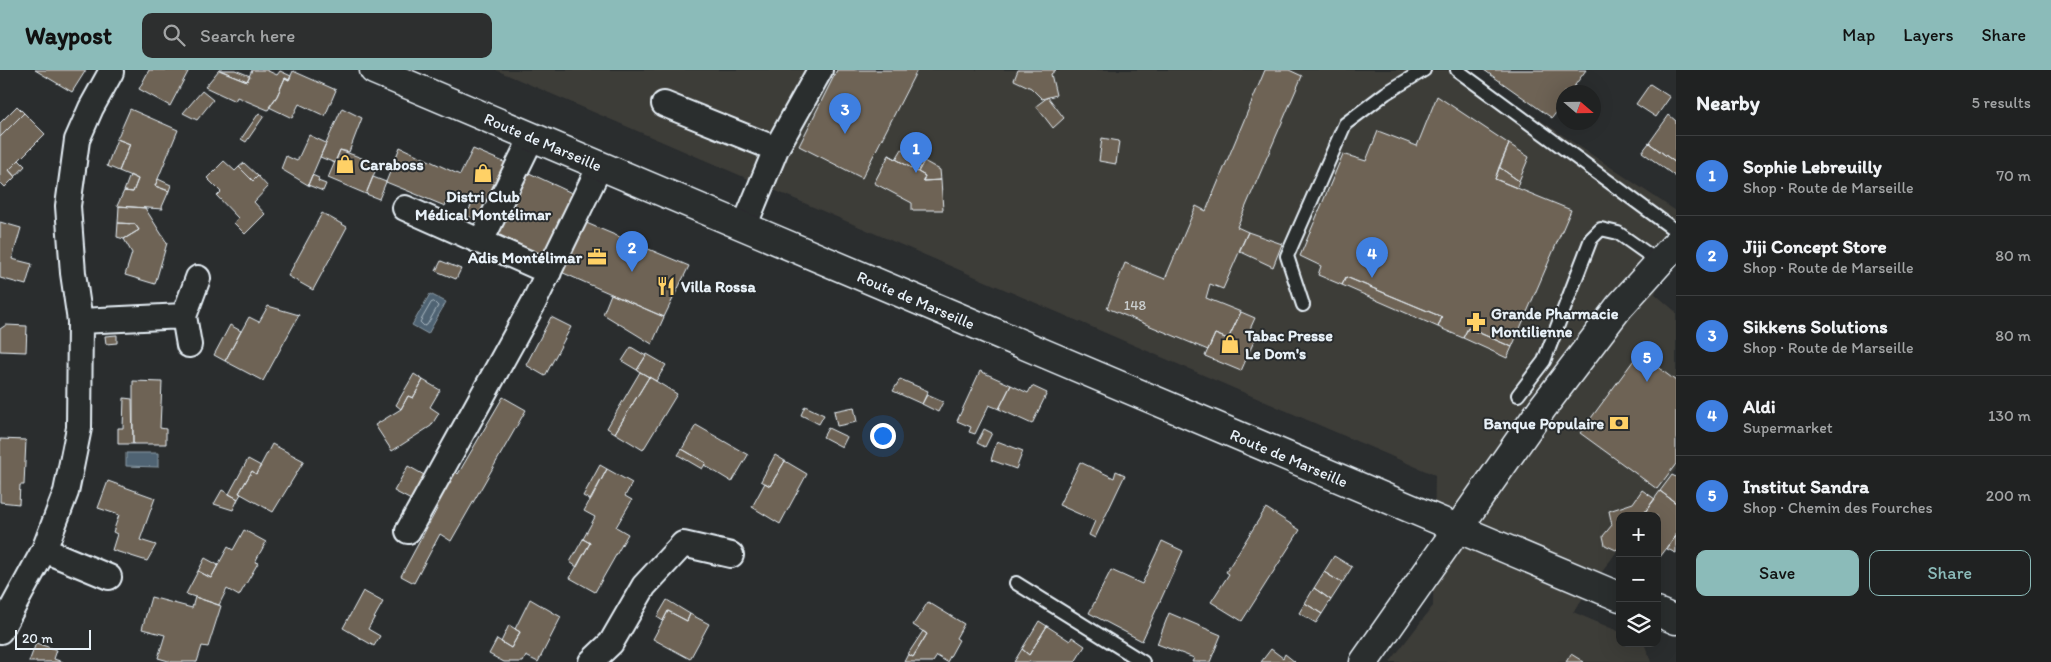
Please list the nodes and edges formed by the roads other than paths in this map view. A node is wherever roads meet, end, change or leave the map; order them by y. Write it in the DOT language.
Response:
graph roads {
  1 [pos="374,70"];
  2 [pos="820,70"];
  3 [pos="1424,70"];
  4 [pos="1457,70"];
  5 [pos="111,72"];
  6 [pos="664,104"];
  7 [pos="532,137"];
  8 [pos="776,149"];
  9 [pos="600,166"];
  10 [pos="405,208"];
  11 [pos="744,226"];
  12 [pos="1676,231"];
  13 [pos="481,241"];
  14 [pos="1667,253"];
  15 [pos="550,272"];
  16 [pos="198,278"];
  17 [pos="1303,305"];
  18 [pos="184,316"];
  19 [pos="80,321"];
  20 [pos="189,345"];
  21 [pos="1518,396"];
  22 [pos="1458,529"];
  23 [pos="408,531"];
  24 [pos="44,550"];
  25 [pos="731,555"];
  26 [pos="109,577"];
  27 [pos="1016,583"];
  28 [pos="1616,594"];
  29 [pos="1661,614"];
  30 [pos="1676,620"];
  31 [pos="0,631"];
  32 [pos="591,662"];
  33 [pos="1143,662"];
  34 [pos="1364,662"];
  1 -- 7 [label="main road, Route de Marseille"];
  2 -- 8 [label="street"];
  3 -- 17 [label="lane"];
  4 -- 12 [label="lane"];
  5 -- 19 [label="street"];
  6 -- 8 [label="street"];
  7 -- 9 [label="main road, Route de Marseille"];
  7 -- 13 [label="street"];
  8 -- 11 [label="street"];
  9 -- 11 [label="main road, Route de Marseille"];
  9 -- 15 [label="street"];
  10 -- 13 [label="street"];
  11 -- 22 [label="main road, Route de Marseille"];
  13 -- 15 [label="street"];
  14 -- 21 [label="lane"];
  14 -- 22 [label="main road"];
  15 -- 23 [label="street"];
  16 -- 18 [label="street"];
  18 -- 19 [label="street"];
  18 -- 20 [label="street"];
  19 -- 24 [label="street"];
  22 -- 28 [label="main road, Route de Marseille"];
  22 -- 34 [label="main road"];
  24 -- 26 [label="street"];
  24 -- 31 [label="street"];
  25 -- 32 [label="street"];
  27 -- 33 [label="lane"];
  29 -- 30 [label="main road"];
}
